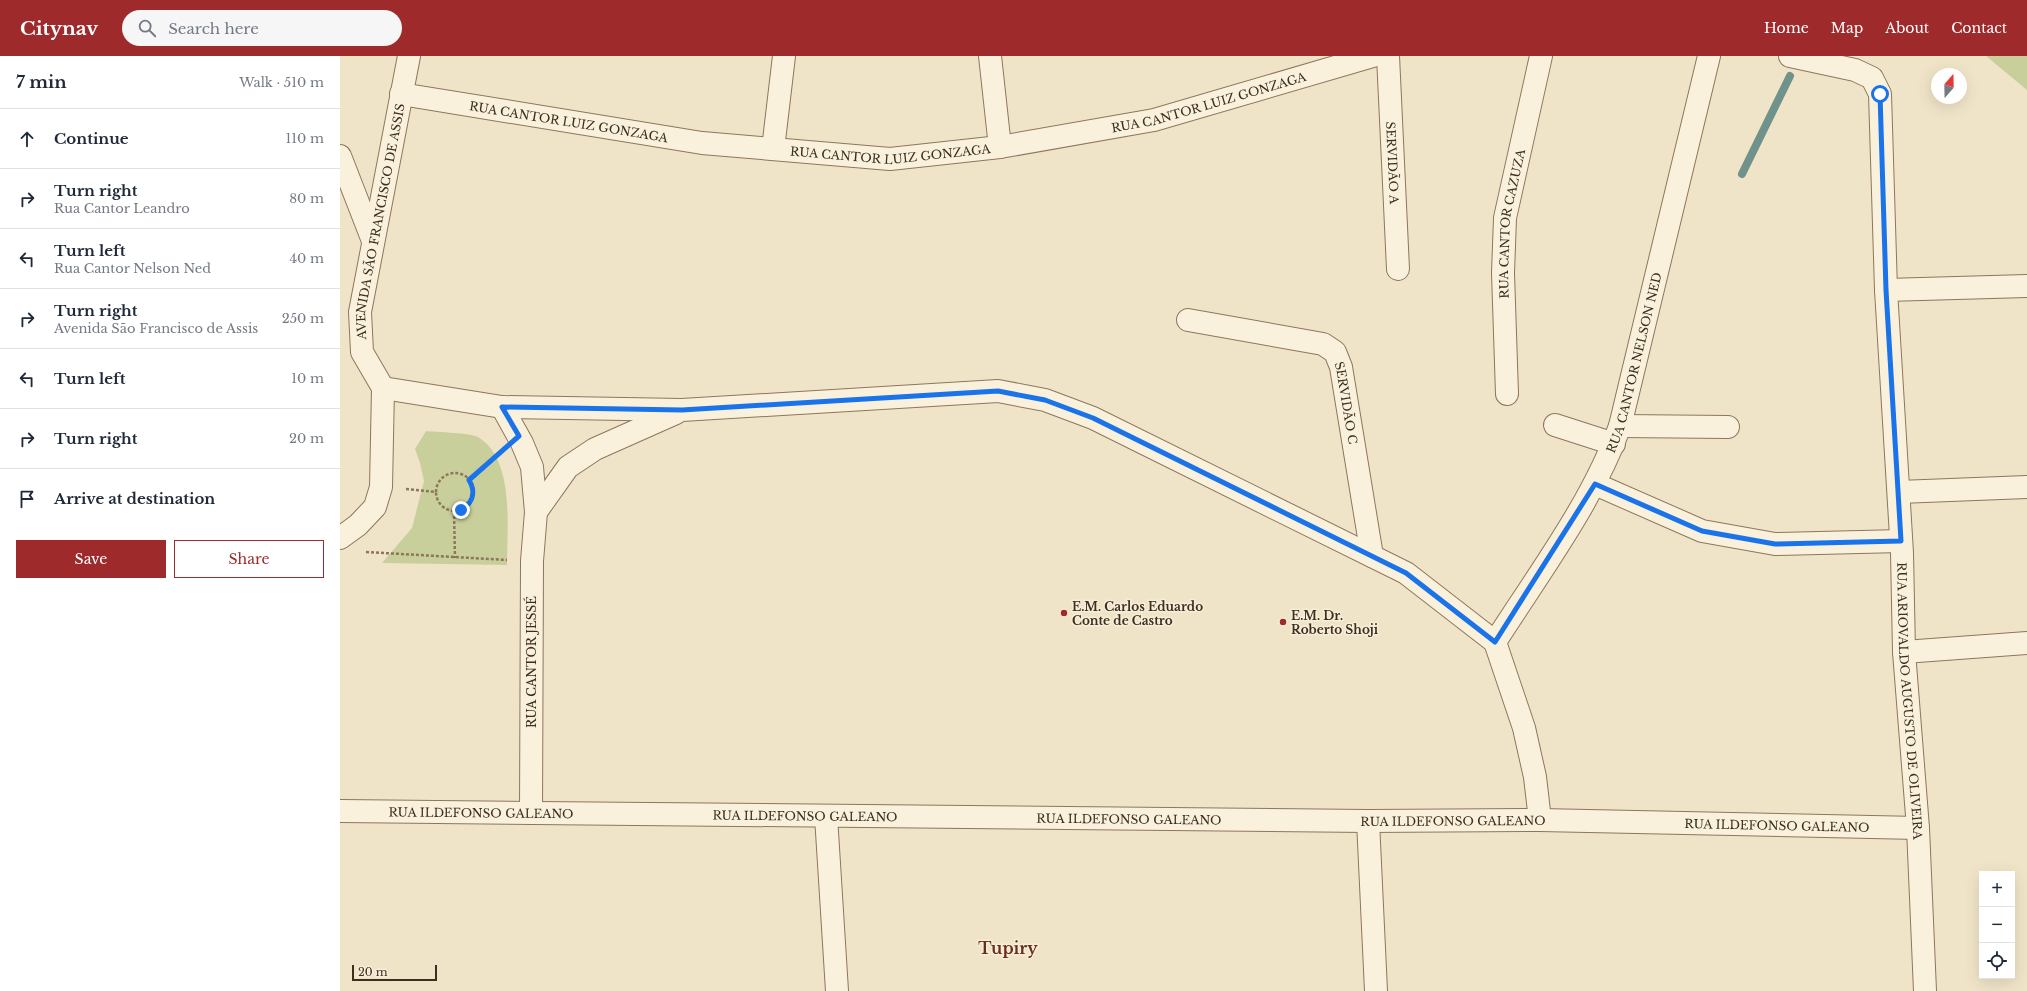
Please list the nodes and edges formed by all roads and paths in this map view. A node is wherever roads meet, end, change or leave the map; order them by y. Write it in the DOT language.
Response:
graph roads {
  1 [pos="408,56"];
  2 [pos="784,56"];
  3 [pos="990,56"];
  4 [pos="1373,56"];
  5 [pos="1388,56"];
  6 [pos="1541,56"];
  7 [pos="1709,56"];
  8 [pos="1790,56"];
  9 [pos="401,94"];
  10 [pos="1000,147"];
  11 [pos="773,149"];
  12 [pos="340,156"];
  13 [pos="373,241"];
  14 [pos="1398,269"];
  15 [pos="2027,286"];
  16 [pos="1886,290"];
  17 [pos="1188,320"];
  18 [pos="383,388"];
  19 [pos="1507,394"];
  20 [pos="502,407"];
  21 [pos="682,410"];
  22 [pos="1555,425"];
  23 [pos="1728,426"];
  24 [pos="1617,435"];
  25 [pos="519,436"];
  26 [pos="469,480"];
  27 [pos="1595,484"];
  28 [pos="2027,487"];
  29 [pos="1899,492"];
  30 [pos="454,511"];
  31 [pos="536,512"];
  32 [pos="340,538"];
  33 [pos="1901,541"];
  34 [pos="363,552"];
  35 [pos="1372,556"];
  36 [pos="455,558"];
  37 [pos="532,561"];
  38 [pos="1495,642"];
  39 [pos="2027,643"];
  40 [pos="1904,652"];
  41 [pos="340,811"];
  42 [pos="531,813"];
  43 [pos="826,816"];
  44 [pos="1540,820"];
  45 [pos="1368,821"];
  46 [pos="1918,828"];
  47 [pos="837,991"];
  48 [pos="1376,991"];
  49 [pos="1925,991"];
  1 -- 9 [label="street, AVENIDA SÃO FRANCISCO DE ASSIS"];
  2 -- 11 [label="street"];
  3 -- 10 [label="street"];
  4 -- 10 [label="street, RUA CANTOR LUIZ GONZAGA"];
  5 -- 14 [label="street, SERVIDÃO A"];
  6 -- 19 [label="street, RUA CANTOR CAZUZA"];
  7 -- 24 [label="street, RUA CANTOR NELSON NED"];
  8 -- 16 [label="street, RUA ARIOVALDO AUGUSTO DE OLIVEIRA"];
  9 -- 11 [label="street, RUA CANTOR LUIZ GONZAGA"];
  9 -- 13 [label="street, AVENIDA SÃO FRANCISCO DE ASSIS"];
  10 -- 11 [label="street, RUA CANTOR LUIZ GONZAGA"];
  12 -- 13 [label="street"];
  13 -- 18 [label="street, AVENIDA SÃO FRANCISCO DE ASSIS"];
  15 -- 16 [label="street"];
  16 -- 29 [label="street, RUA ARIOVALDO AUGUSTO DE OLIVEIRA"];
  17 -- 35 [label="street, SERVIDÃO C"];
  18 -- 20 [label="street"];
  18 -- 32 [label="street"];
  20 -- 21 [label="street"];
  20 -- 25 [label="street, RUA CANTOR JESSÉ"];
  21 -- 31 [label="street"];
  21 -- 35 [label="street"];
  22 -- 24 [label="street"];
  23 -- 24 [label="street"];
  24 -- 27 [label="street, RUA CANTOR NELSON NED"];
  25 -- 26 [label="path"];
  25 -- 31 [label="street, RUA CANTOR JESSÉ"];
  26 -- 30 [label="path"];
  26 -- 30 [label="path"];
  27 -- 33 [label="street"];
  27 -- 38 [label="street, RUA CANTOR NELSON NED"];
  28 -- 29 [label="street"];
  29 -- 33 [label="street, RUA ARIOVALDO AUGUSTO DE OLIVEIRA"];
  30 -- 36 [label="path"];
  31 -- 37 [label="street, RUA CANTOR JESSÉ"];
  33 -- 40 [label="street, RUA ARIOVALDO AUGUSTO DE OLIVEIRA"];
  34 -- 36 [label="path"];
  35 -- 38 [label="street"];
  36 -- 37 [label="path"];
  37 -- 42 [label="street, RUA CANTOR JESSÉ"];
  38 -- 44 [label="street"];
  39 -- 40 [label="street"];
  40 -- 46 [label="street, RUA ARIOVALDO AUGUSTO DE OLIVEIRA"];
  41 -- 42 [label="street, RUA ILDEFONSO GALEANO"];
  42 -- 43 [label="street, RUA ILDEFONSO GALEANO"];
  43 -- 45 [label="street, RUA ILDEFONSO GALEANO"];
  43 -- 47 [label="street"];
  44 -- 45 [label="street, RUA ILDEFONSO GALEANO"];
  44 -- 46 [label="street, RUA ILDEFONSO GALEANO"];
  45 -- 48 [label="street"];
  46 -- 49 [label="street, RUA ARIOVALDO AUGUSTO DE OLIVEIRA"];
}
